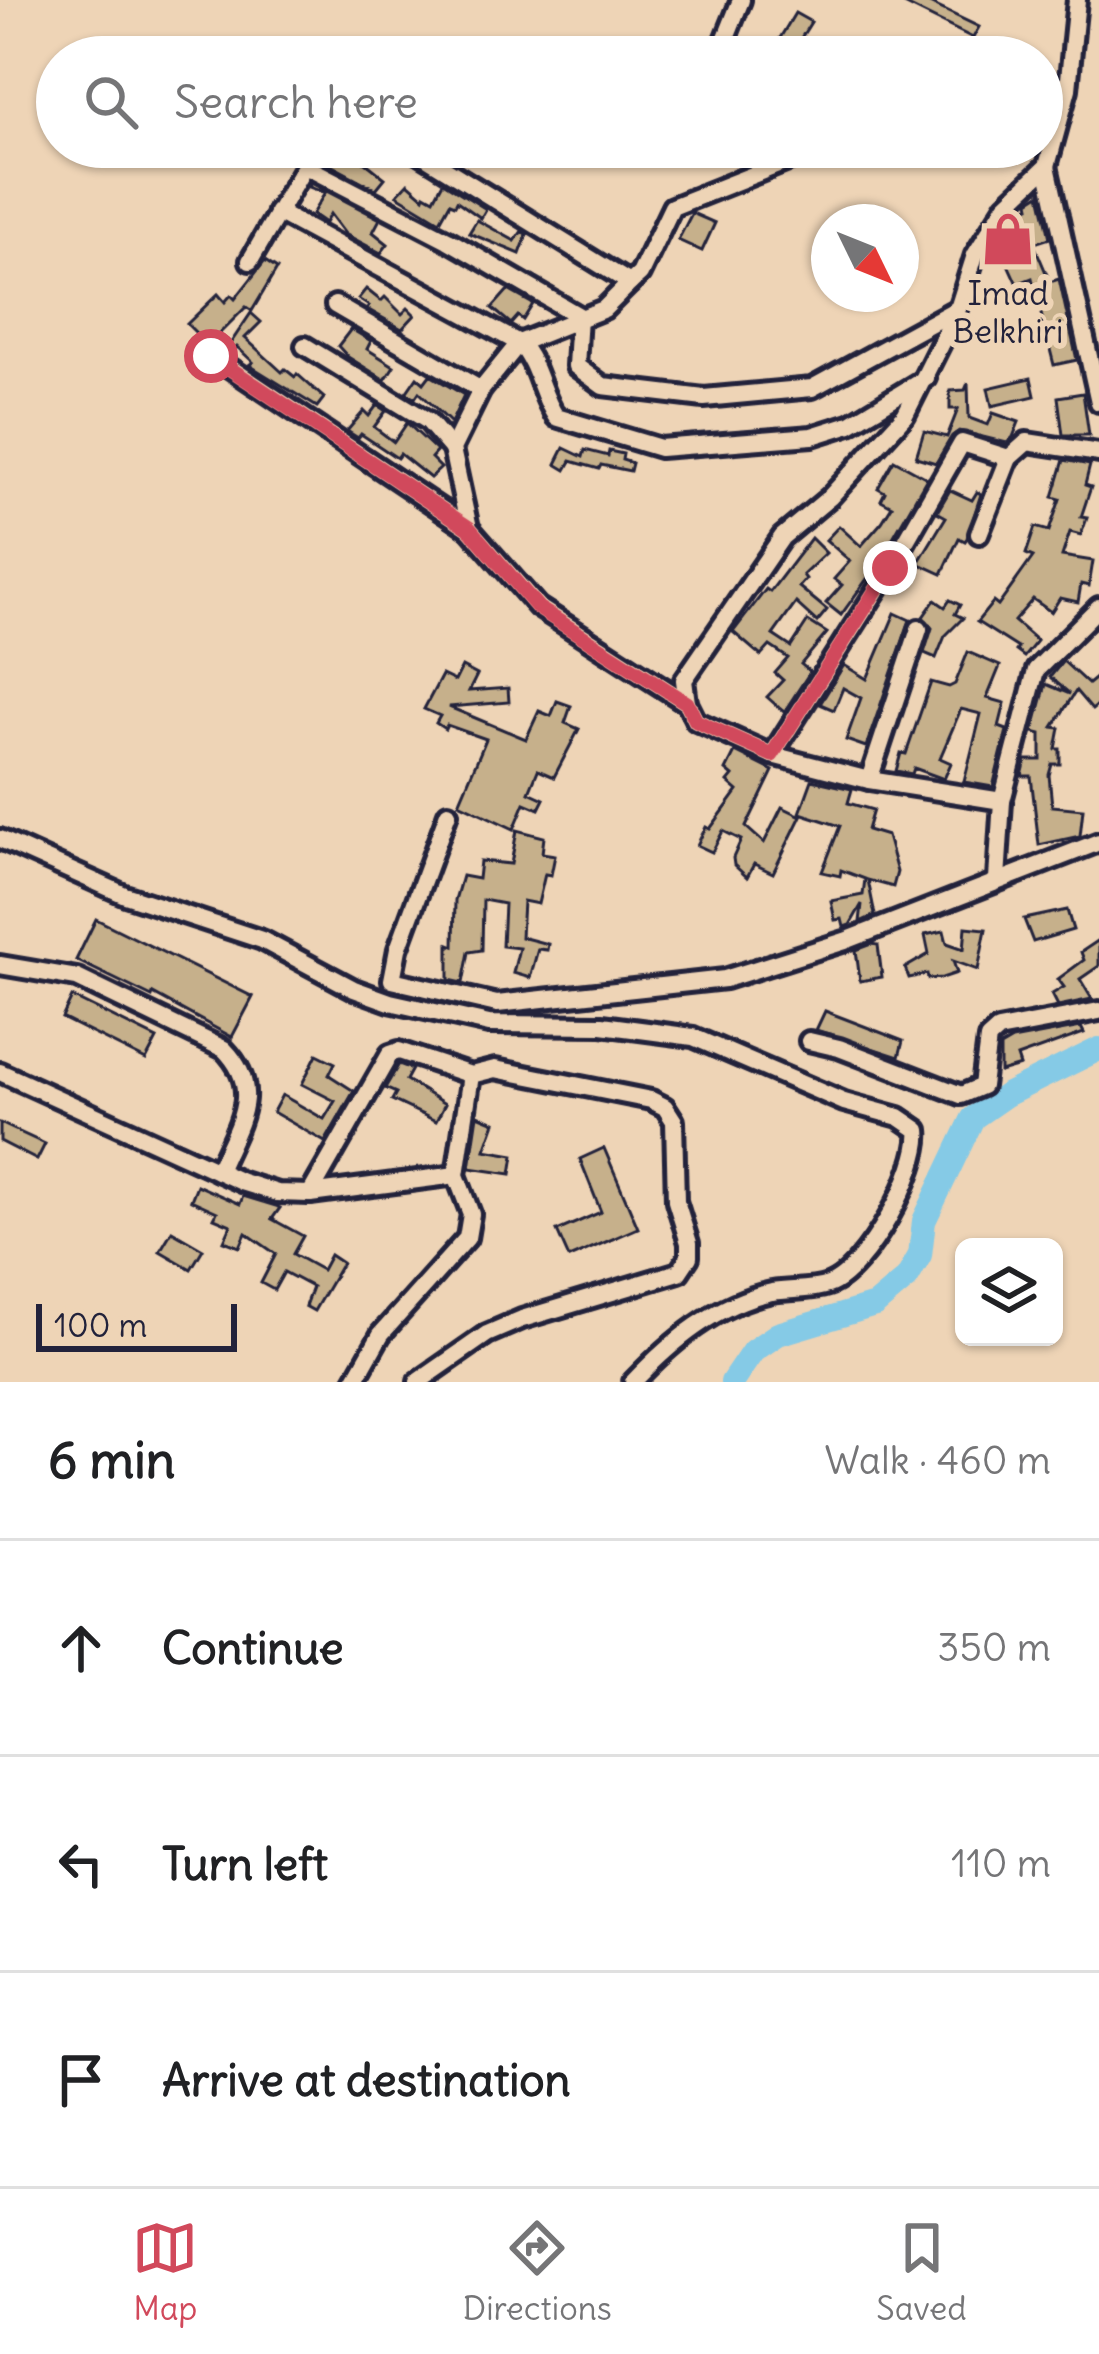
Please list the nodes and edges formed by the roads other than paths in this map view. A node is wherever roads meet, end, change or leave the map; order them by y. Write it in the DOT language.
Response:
graph roads {
  1 [pos="741,0"];
  2 [pos="1078,0"];
  3 [pos="727,36"];
  4 [pos="1063,107"];
  5 [pos="304,168"];
  6 [pos="309,168"];
  7 [pos="444,168"];
  8 [pos="770,168"];
  9 [pos="1045,168"];
  10 [pos="1047,168"];
  11 [pos="277,212"];
  12 [pos="250,261"];
  13 [pos="630,283"];
  14 [pos="334,305"];
  15 [pos="958,309"];
  16 [pos="579,316"];
  17 [pos="518,343"];
  18 [pos="305,346"];
  19 [pos="211,356"];
  20 [pos="927,377"];
  21 [pos="481,391"];
  22 [pos="1099,402"];
  23 [pos="452,448"];
  24 [pos="1099,453"];
  25 [pos="1009,458"];
  26 [pos="469,528"];
  27 [pos="980,534"];
  28 [pos="1099,607"];
  29 [pos="920,629"];
  30 [pos="687,703"];
  31 [pos="772,755"];
  32 [pos="869,780"];
  33 [pos="1002,801"];
  34 [pos="448,813"];
  35 [pos="0,839"];
  36 [pos="1099,842"];
  37 [pos="997,880"];
  38 [pos="0,965"];
  39 [pos="1099,1011"];
  40 [pos="808,1042"];
  41 [pos="0,1072"];
  42 [pos="471,1075"];
  43 [pos="218,1171"];
  44 [pos="456,1175"];
  45 [pos="310,1194"];
  46 [pos="354,1382"];
  47 [pos="418,1382"];
  48 [pos="633,1382"];
  1 -- 3 [label="street"];
  2 -- 4 [label="street"];
  5 -- 11 [label="street"];
  6 -- 16 [label="street"];
  7 -- 13 [label="street"];
  8 -- 13 [label="street"];
  9 -- 15 [label="street"];
  10 -- 22 [label="street"];
  11 -- 12 [label="street"];
  11 -- 17 [label="street"];
  13 -- 16 [label="street"];
  14 -- 21 [label="street"];
  15 -- 16 [label="street"];
  15 -- 20 [label="street"];
  16 -- 17 [label="street"];
  17 -- 20 [label="street"];
  17 -- 21 [label="street"];
  18 -- 23 [label="street"];
  19 -- 26 [label="street"];
  20 -- 30 [label="street"];
  21 -- 23 [label="street"];
  23 -- 26 [label="street"];
  24 -- 25 [label="street"];
  25 -- 27 [label="street"];
  25 -- 31 [label="street"];
  26 -- 30 [label="street"];
  28 -- 33 [label="street"];
  29 -- 32 [label="street"];
  30 -- 31 [label="street"];
  31 -- 32 [label="street"];
  32 -- 33 [label="street"];
  33 -- 37 [label="street"];
  34 -- 37 [label="street"];
  35 -- 48 [label="street"];
  36 -- 37 [label="street"];
  38 -- 43 [label="street"];
  39 -- 40 [label="street"];
  41 -- 43 [label="street"];
  42 -- 44 [label="street"];
  42 -- 45 [label="street"];
  42 -- 47 [label="street"];
  43 -- 45 [label="street"];
  44 -- 45 [label="street"];
  44 -- 46 [label="street"];
}
